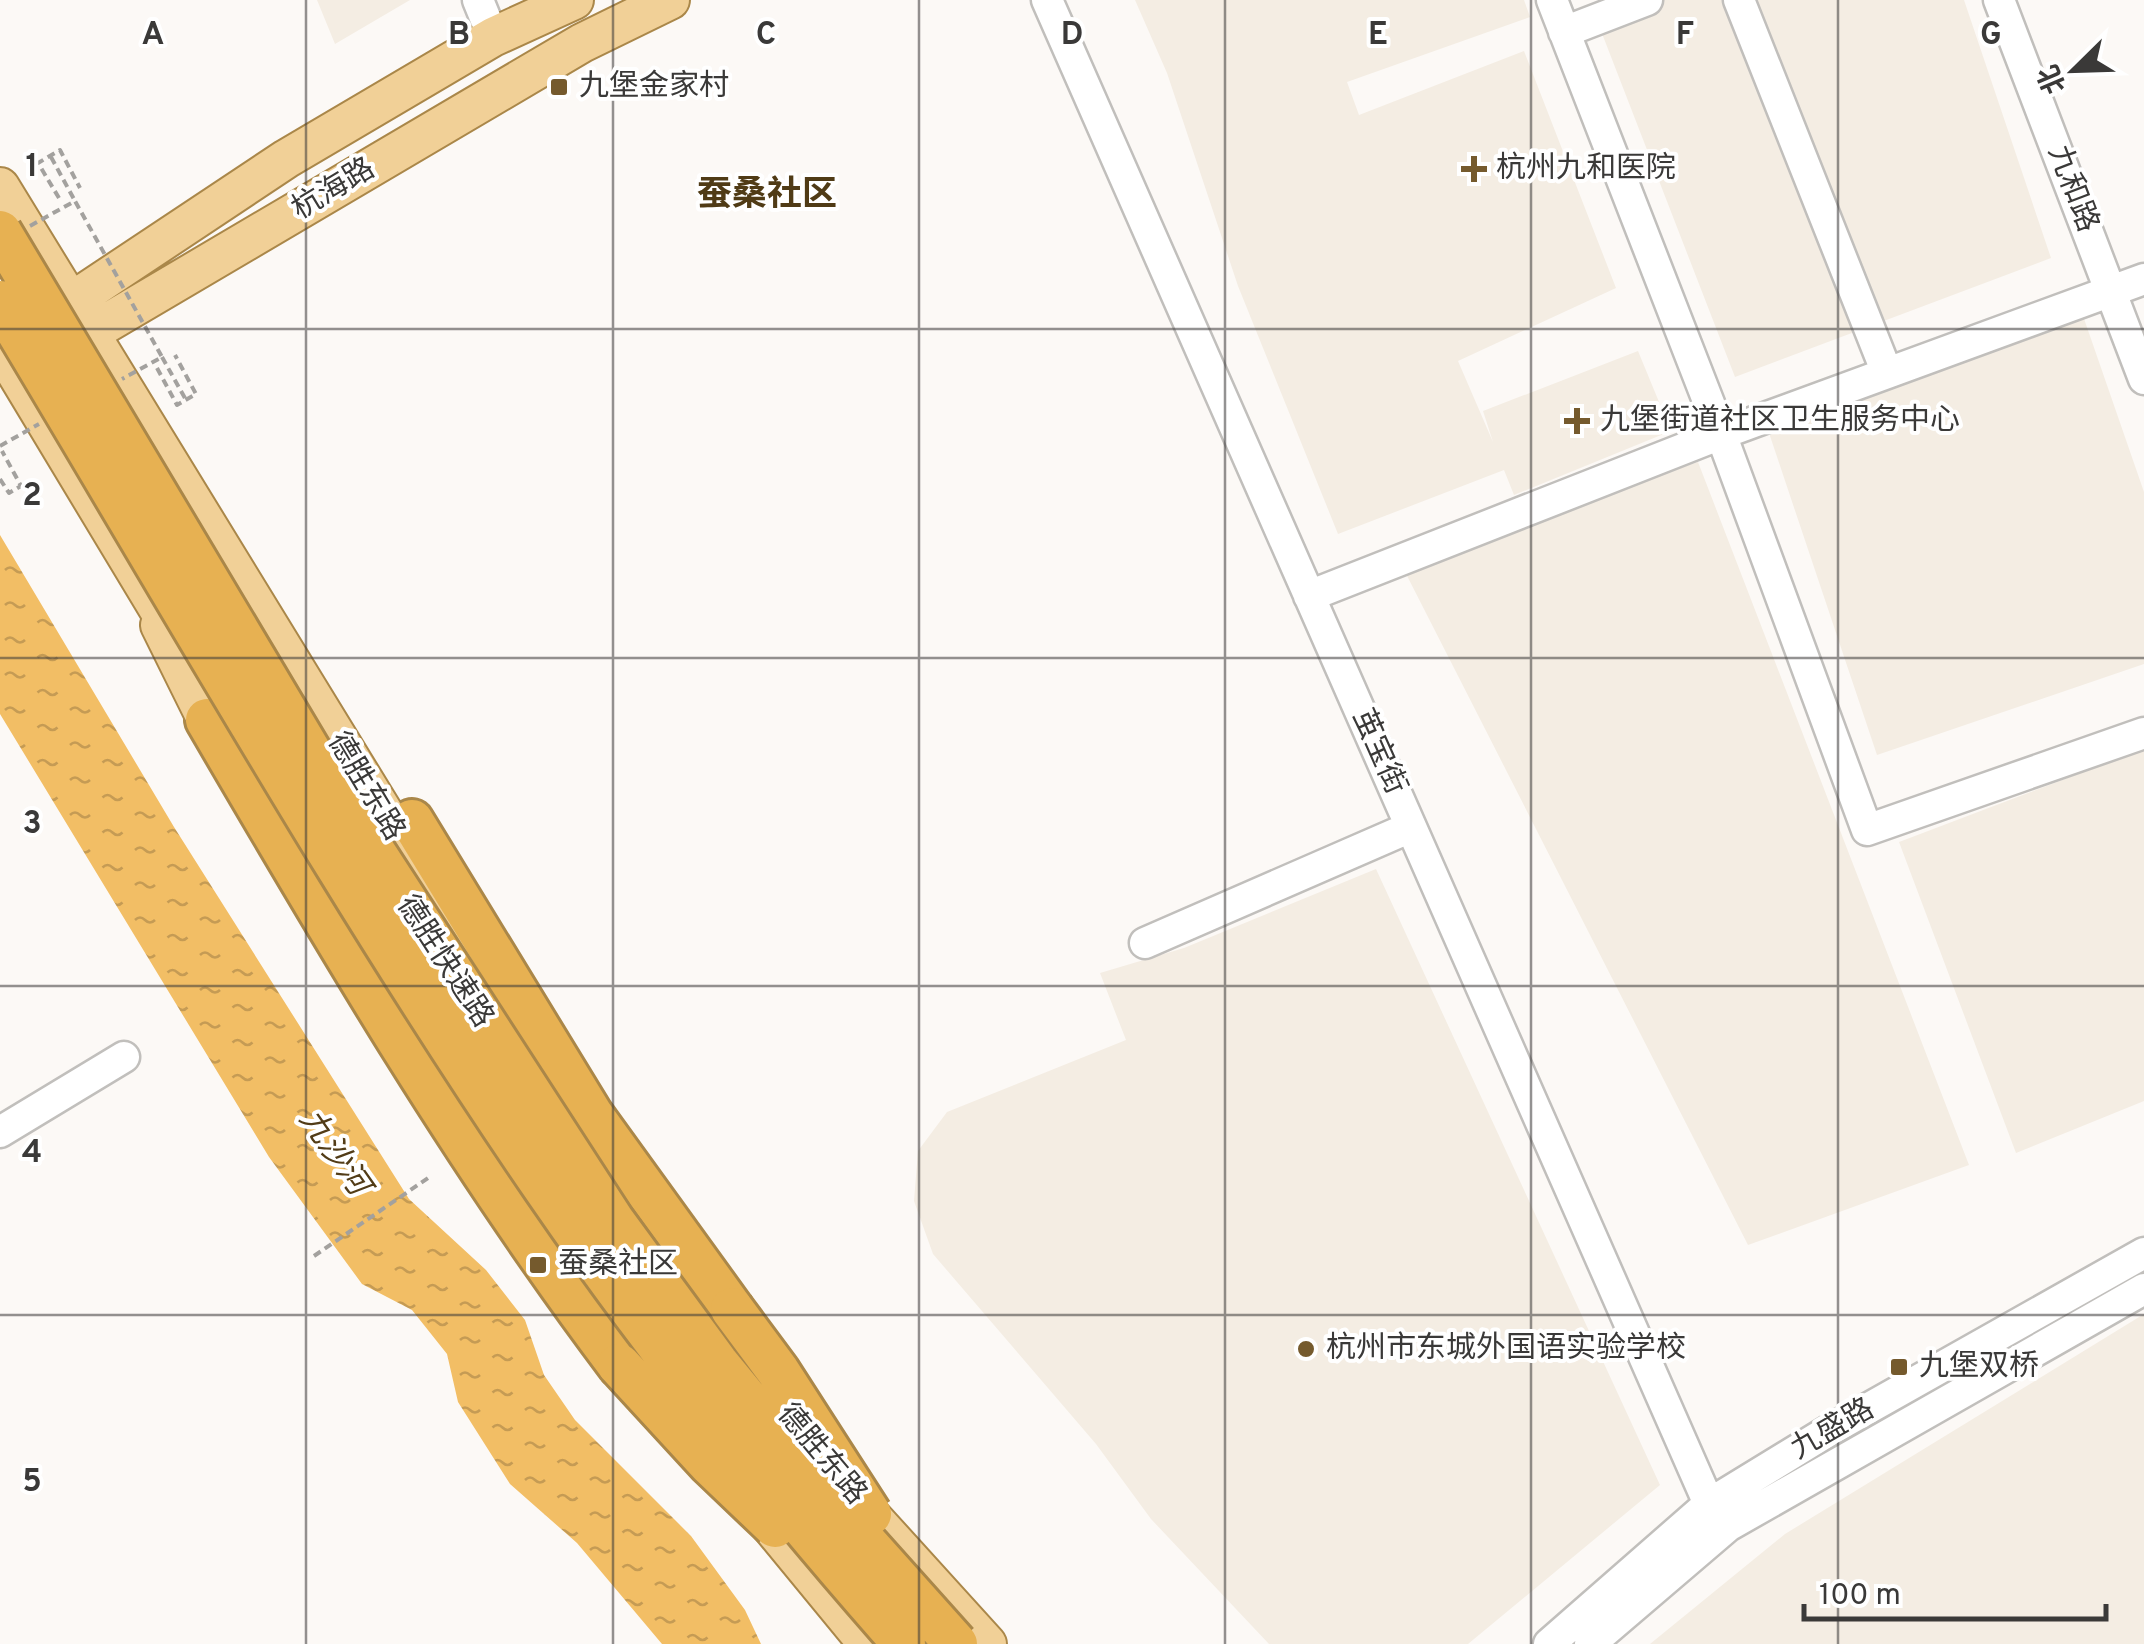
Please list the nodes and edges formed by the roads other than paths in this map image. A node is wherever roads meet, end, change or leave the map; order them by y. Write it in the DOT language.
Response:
graph roads {
  1 [pos="478,0"];
  2 [pos="574,0"];
  3 [pos="670,0"];
  4 [pos="1046,0"];
  5 [pos="1552,0"];
  6 [pos="1648,0"];
  7 [pos="1738,0"];
  8 [pos="2000,0"];
  9 [pos="1564,32"];
  10 [pos="493,37"];
  11 [pos="0,187"];
  12 [pos="0,232"];
  13 [pos="2144,280"];
  14 [pos="2112,292"];
  15 [pos="0,302"];
  16 [pos="85,323"];
  17 [pos="4,362"];
  18 [pos="1887,373"];
  19 [pos="2144,379"];
  20 [pos="1720,434"];
  21 [pos="120,547"];
  22 [pos="1310,596"];
  23 [pos="208,720"];
  24 [pos="2144,733"];
  25 [pos="412,821"];
  26 [pos="1411,827"];
  27 [pos="1145,943"];
  28 [pos="124,1056"];
  29 [pos="0,1132"];
  30 [pos="2144,1253"];
  31 [pos="2144,1290"];
  32 [pos="1709,1504"];
  33 [pos="951,1638"];
  34 [pos="868,1644"];
  35 [pos="901,1644"];
  36 [pos="987,1644"];
  37 [pos="1549,1644"];
  38 [pos="1590,1644"];
  1 -- 10 [label="street"];
  2 -- 10 [label="main road, 杭海路"];
  3 -- 16 [label="main road, 杭海路"];
  4 -- 22 [label="street, 茧宝街"];
  5 -- 9 [label="street"];
  6 -- 9 [label="street"];
  7 -- 18 [label="street"];
  8 -- 14 [label="street, 九和路"];
  9 -- 20 [label="street"];
  10 -- 16 [label="main road, 杭海路"];
  11 -- 16 [label="main road, 德胜东路"];
  12 -- 33 [label="highway, 德胜快速路, bridge"];
  13 -- 14 [label="street"];
  14 -- 18 [label="street"];
  14 -- 19 [label="street, 九和路"];
  15 -- 35 [label="highway, 德胜快速路, bridge"];
  16 -- 17 [label="main road, 杭海路"];
  16 -- 25 [label="main road"];
  16 -- 36 [label="main road, 德胜东路"];
  17 -- 21 [label="main road"];
  18 -- 20 [label="street"];
  20 -- 22 [label="street"];
  20 -- 24 [label="street"];
  21 -- 23 [label="main road"];
  21 -- 34 [label="main road"];
  22 -- 26 [label="street, 茧宝街"];
  23 -- 35 [label="highway, bridge"];
  25 -- 33 [label="highway, bridge"];
  26 -- 27 [label="street"];
  26 -- 32 [label="street, 茧宝街"];
  28 -- 29 [label="street"];
  30 -- 32 [label="street, 九盛路"];
  31 -- 38 [label="street, 九盛路"];
  32 -- 37 [label="street, 九盛路"];
}
